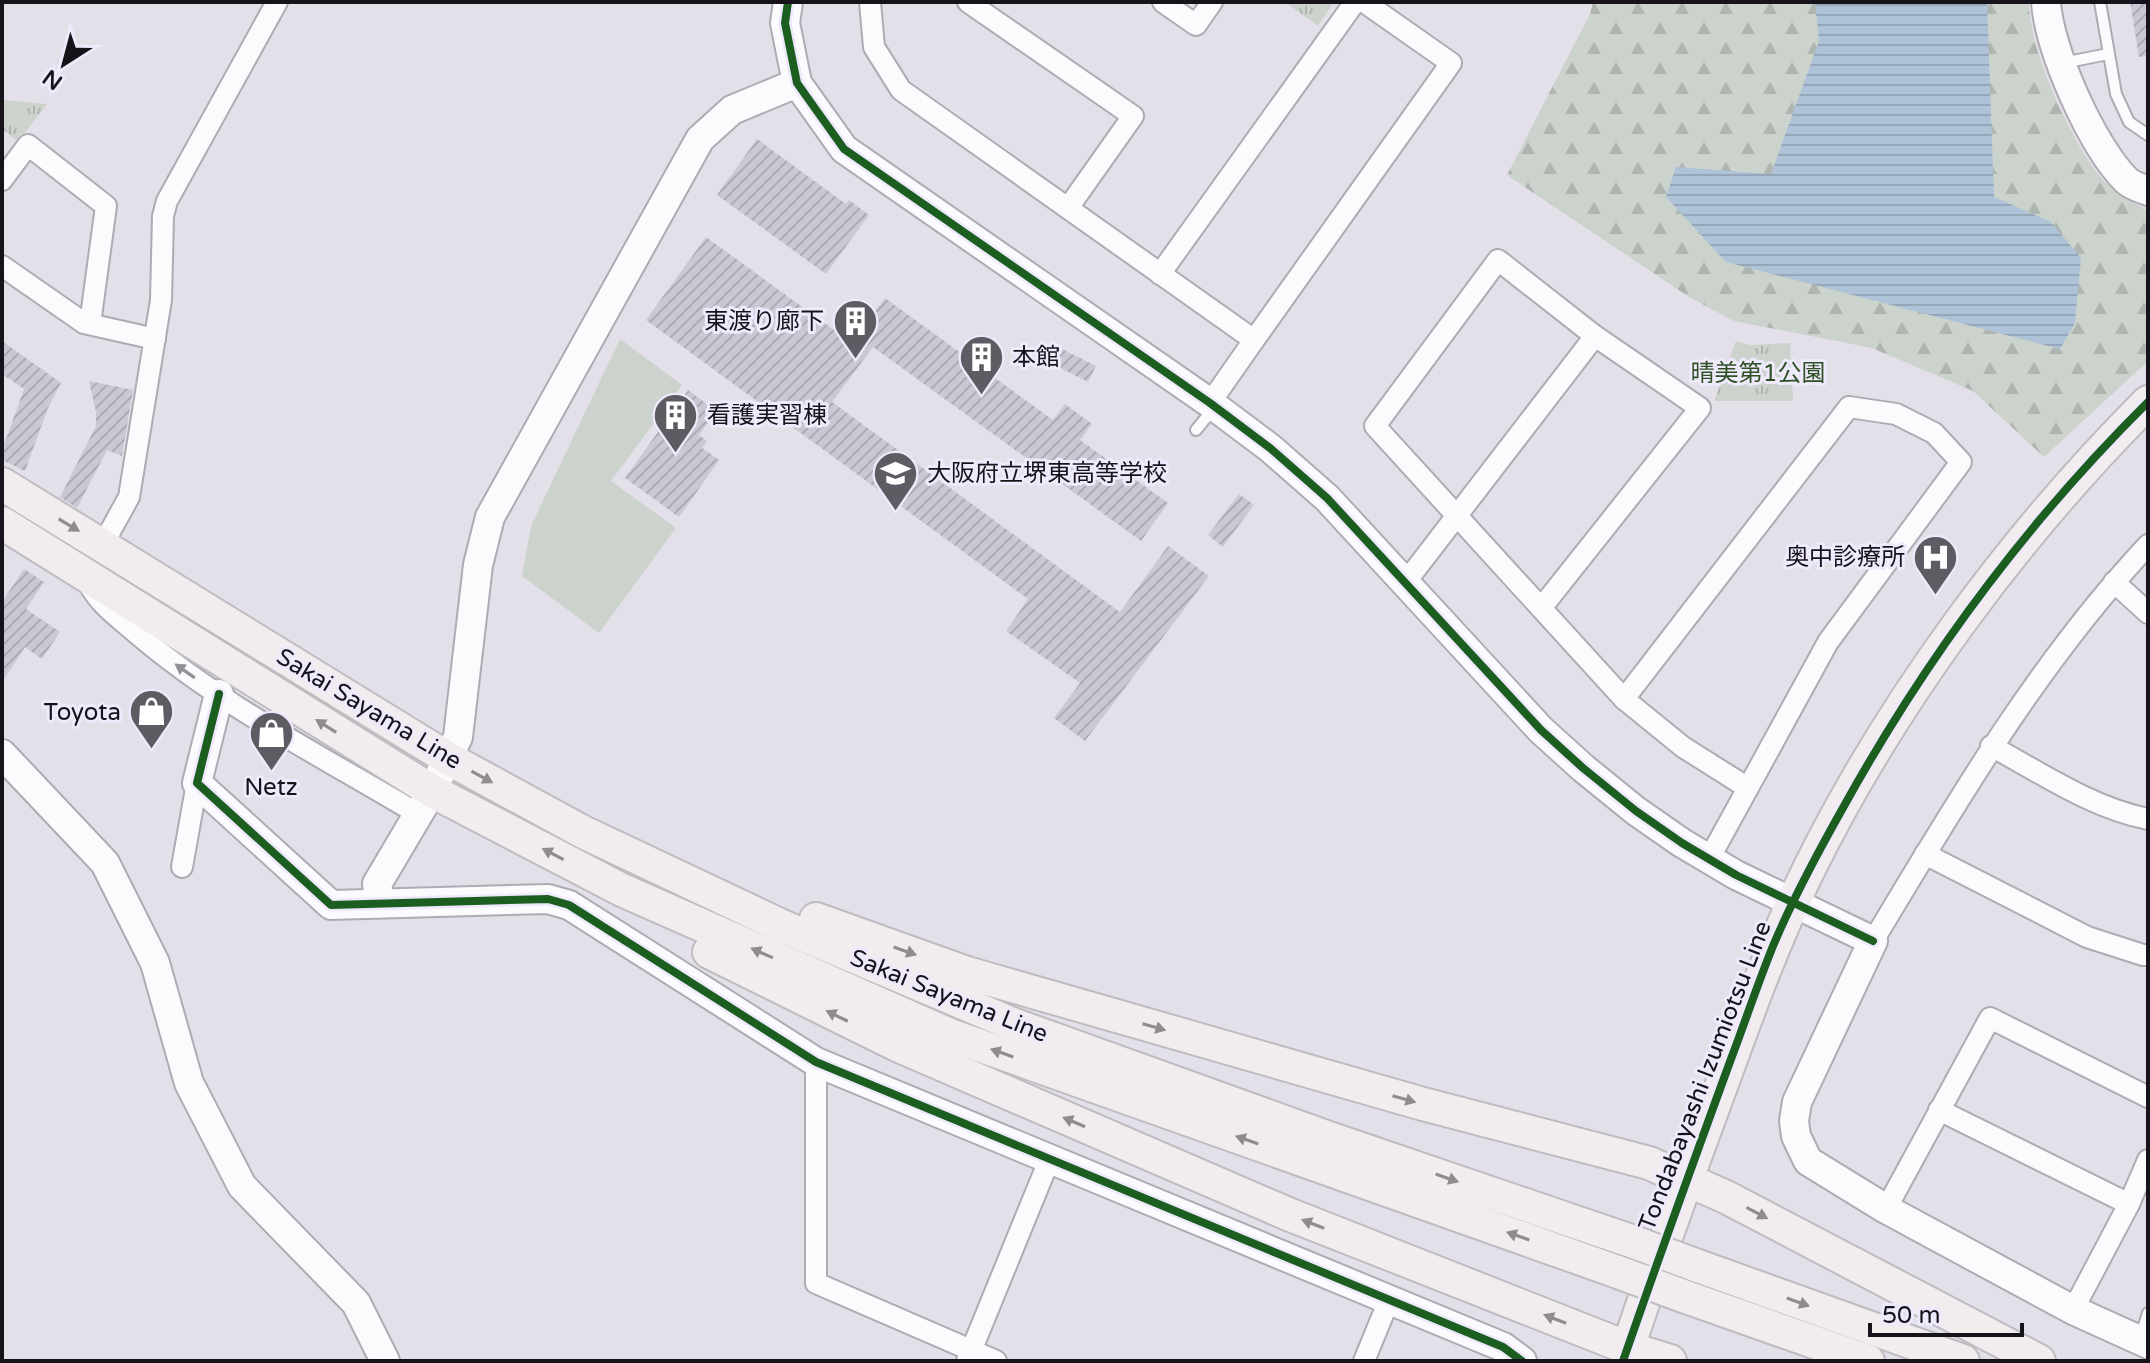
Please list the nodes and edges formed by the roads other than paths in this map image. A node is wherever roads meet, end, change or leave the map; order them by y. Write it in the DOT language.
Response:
graph roads {
  1 [pos="277,2"];
  2 [pos="788,2"];
  3 [pos="870,2"];
  4 [pos="968,2"];
  5 [pos="1163,2"];
  6 [pos="1212,2"];
  7 [pos="1355,2"];
  8 [pos="1364,2"];
  9 [pos="2046,2"];
  10 [pos="2100,2"];
  11 [pos="2108,54"];
  12 [pos="2062,63"];
  13 [pos="797,83"];
  14 [pos="2148,135"];
  15 [pos="2,180"];
  16 [pos="2148,191"];
  17 [pos="1068,208"];
  18 [pos="2,266"];
  19 [pos="1160,274"];
  20 [pos="90,324"];
  21 [pos="1595,336"];
  22 [pos="155,339"];
  23 [pos="1254,340"];
  24 [pos="2148,402"];
  25 [pos="1213,405"];
  26 [pos="1196,430"];
  27 [pos="2,484"];
  28 [pos="1458,515"];
  29 [pos="2,523"];
  30 [pos="2148,545"];
  31 [pos="102,546"];
  32 [pos="85,577"];
  33 [pos="2114,582"];
  34 [pos="1405,583"];
  35 [pos="1542,607"];
  36 [pos="2148,613"];
  37 [pos="219,694"];
  38 [pos="1624,699"];
  39 [pos="1991,746"];
  40 [pos="2,754"];
  41 [pos="449,759"];
  42 [pos="197,783"];
  43 [pos="1748,788"];
  44 [pos="425,802"];
  45 [pos="2148,819"];
  46 [pos="1925,854"];
  47 [pos="1709,859"];
  48 [pos="647,860"];
  49 [pos="182,867"];
  50 [pos="622,890"];
  51 [pos="380,902"];
  52 [pos="1793,905"];
  53 [pos="1873,941"];
  54 [pos="2148,955"];
  55 [pos="816,1062"];
  56 [pos="2148,1097"];
  57 [pos="1939,1110"];
  58 [pos="1050,1158"];
  59 [pos="2148,1160"];
  60 [pos="1687,1179"];
  61 [pos="2129,1204"];
  62 [pos="1886,1209"];
  63 [pos="1389,1300"];
  64 [pos="2073,1310"];
  65 [pos="2148,1313"];
  66 [pos="2144,1342"];
  67 [pos="1625,1355"];
  68 [pos="969,1356"];
  69 [pos="385,1361"];
  70 [pos="996,1361"];
  71 [pos="1364,1361"];
  72 [pos="1522,1361"];
  73 [pos="1670,1361"];
  74 [pos="1868,1361"];
  75 [pos="1963,1361"];
  76 [pos="2039,1361"];
  1 -- 22 [label="street"];
  2 -- 13 [label="street"];
  3 -- 17 [label="street"];
  4 -- 17 [label="street"];
  5 -- 6 [label="street"];
  7 -- 19 [label="street"];
  8 -- 23 [label="street"];
  9 -- 12 [label="street"];
  10 -- 11 [label="lane"];
  11 -- 12 [label="lane"];
  11 -- 14 [label="lane"];
  12 -- 16 [label="street"];
  13 -- 25 [label="street"];
  13 -- 41 [label="street"];
  15 -- 20 [label="street"];
  17 -- 19 [label="street"];
  18 -- 20 [label="street"];
  19 -- 23 [label="street"];
  20 -- 22 [label="street"];
  21 -- 28 [label="street"];
  21 -- 28 [label="street"];
  21 -- 35 [label="street"];
  22 -- 31 [label="street"];
  23 -- 25 [label="street"];
  24 -- 52 [label="main road, Tondabayashi Izumiotsu Line"];
  25 -- 26 [label="lane"];
  25 -- 34 [label="street"];
  27 -- 31 [label="main road, Sakai Sayama Line, one-way"];
  28 -- 34 [label="street"];
  28 -- 35 [label="street"];
  29 -- 32 [label="main road, Sakai Sayama Line"];
  30 -- 33 [label="street"];
  31 -- 41 [label="main road, Sakai Sayama Line"];
  37 -- 32 [label="street, one-way"];
  44 -- 32 [label="main road, Sakai Sayama Line, one-way"];
  33 -- 36 [label="street"];
  33 -- 39 [label="street"];
  34 -- 47 [label="street"];
  35 -- 38 [label="street"];
  37 -- 42 [label="street"];
  37 -- 44 [label="street"];
  38 -- 43 [label="street"];
  38 -- 43 [label="street"];
  39 -- 45 [label="street"];
  39 -- 46 [label="street"];
  40 -- 69 [label="street"];
  41 -- 44 [label="street"];
  41 -- 48 [label="main road, Sakai Sayama Line, one-way"];
  42 -- 49 [label="street"];
  42 -- 51 [label="street"];
  43 -- 47 [label="street"];
  50 -- 44 [label="main road, Sakai Sayama Line, one-way"];
  44 -- 51 [label="street"];
  46 -- 53 [label="street"];
  46 -- 54 [label="street"];
  47 -- 52 [label="street"];
  48 -- 60 [label="main road, one-way"];
  48 -- 75 [label="main road, Sakai Sayama Line, one-way, bridge"];
  67 -- 50 [label="main road, one-way"];
  74 -- 50 [label="main road, Sakai Sayama Line, one-way, bridge"];
  51 -- 55 [label="street"];
  52 -- 53 [label="street"];
  52 -- 60 [label="main road, Tondabayashi Izumiotsu Line"];
  53 -- 62 [label="street"];
  55 -- 58 [label="street"];
  55 -- 68 [label="street"];
  56 -- 57 [label="street"];
  57 -- 61 [label="street"];
  57 -- 62 [label="street"];
  58 -- 63 [label="street"];
  58 -- 68 [label="street"];
  59 -- 61 [label="street"];
  60 -- 67 [label="main road, Tondabayashi Izumiotsu Line"];
  60 -- 76 [label="main road, one-way"];
  61 -- 64 [label="street"];
  62 -- 64 [label="street"];
  63 -- 71 [label="street"];
  63 -- 72 [label="street"];
  64 -- 66 [label="street"];
  65 -- 66 [label="lane"];
  67 -- 73 [label="main road"];
  68 -- 70 [label="street"];
}
